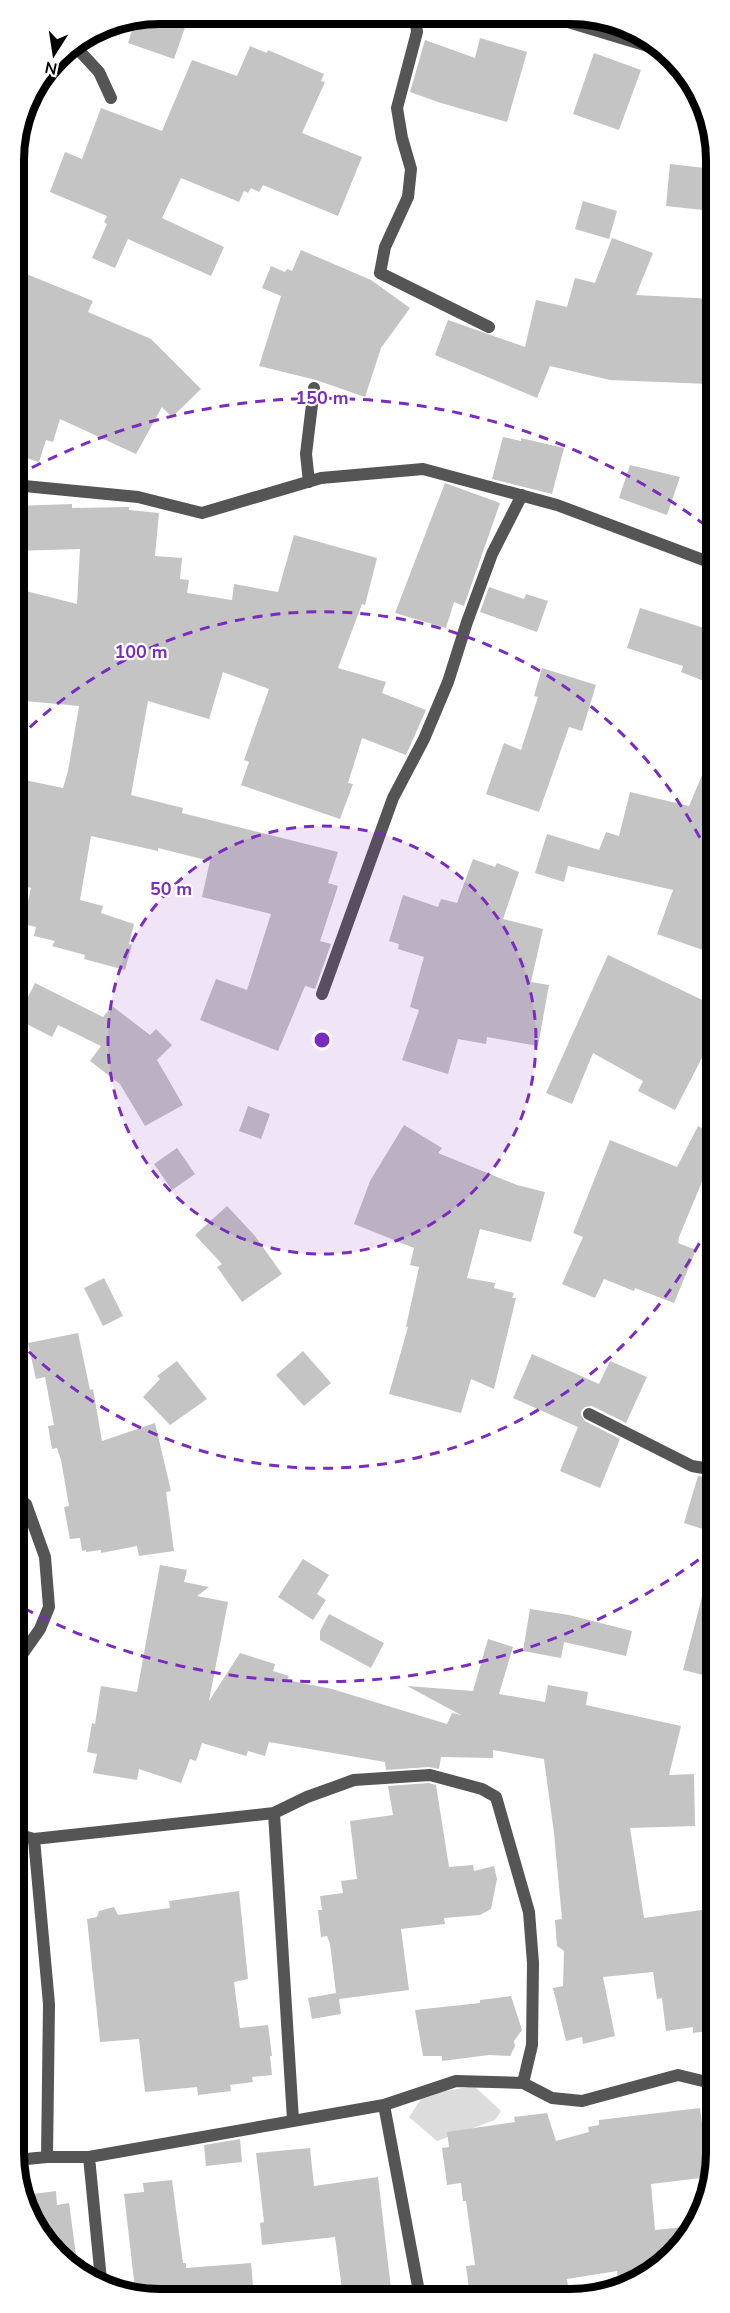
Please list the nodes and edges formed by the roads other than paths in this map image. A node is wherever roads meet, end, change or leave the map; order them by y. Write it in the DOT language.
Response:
graph roads {
  1 [pos="416,24"];
  2 [pos="575,24"];
  3 [pos="641,44"];
  4 [pos="84,56"];
  5 [pos="111,98"];
  6 [pos="489,327"];
  7 [pos="314,388"];
  8 [pos="309,482"];
  9 [pos="24,485"];
  10 [pos="522,495"];
  11 [pos="706,561"];
  12 [pos="322,994"];
  13 [pos="589,1414"];
  14 [pos="706,1468"];
  15 [pos="24,1503"];
  16 [pos="24,1652"];
  17 [pos="274,1813"];
  18 [pos="24,1836"];
  19 [pos="34,1839"];
  20 [pos="706,2080"];
  21 [pos="523,2084"];
  22 [pos="384,2105"];
  23 [pos="293,2120"];
  24 [pos="47,2157"];
  25 [pos="89,2157"];
  26 [pos="24,2159"];
  27 [pos="101,2275"];
  28 [pos="418,2289"];
  1 -- 6 [label="street"];
  2 -- 3 [label="street"];
  4 -- 5 [label="street"];
  7 -- 8 [label="street"];
  8 -- 9 [label="street"];
  8 -- 10 [label="street"];
  10 -- 11 [label="street"];
  10 -- 12 [label="street"];
  13 -- 14 [label="street"];
  15 -- 16 [label="street"];
  17 -- 19 [label="street"];
  17 -- 21 [label="street"];
  17 -- 23 [label="street"];
  18 -- 19 [label="street"];
  19 -- 24 [label="street"];
  20 -- 21 [label="street"];
  21 -- 22 [label="street"];
  22 -- 23 [label="street"];
  22 -- 28 [label="street"];
  23 -- 25 [label="street"];
  24 -- 25 [label="street"];
  24 -- 26 [label="street"];
  25 -- 27 [label="street"];
}
